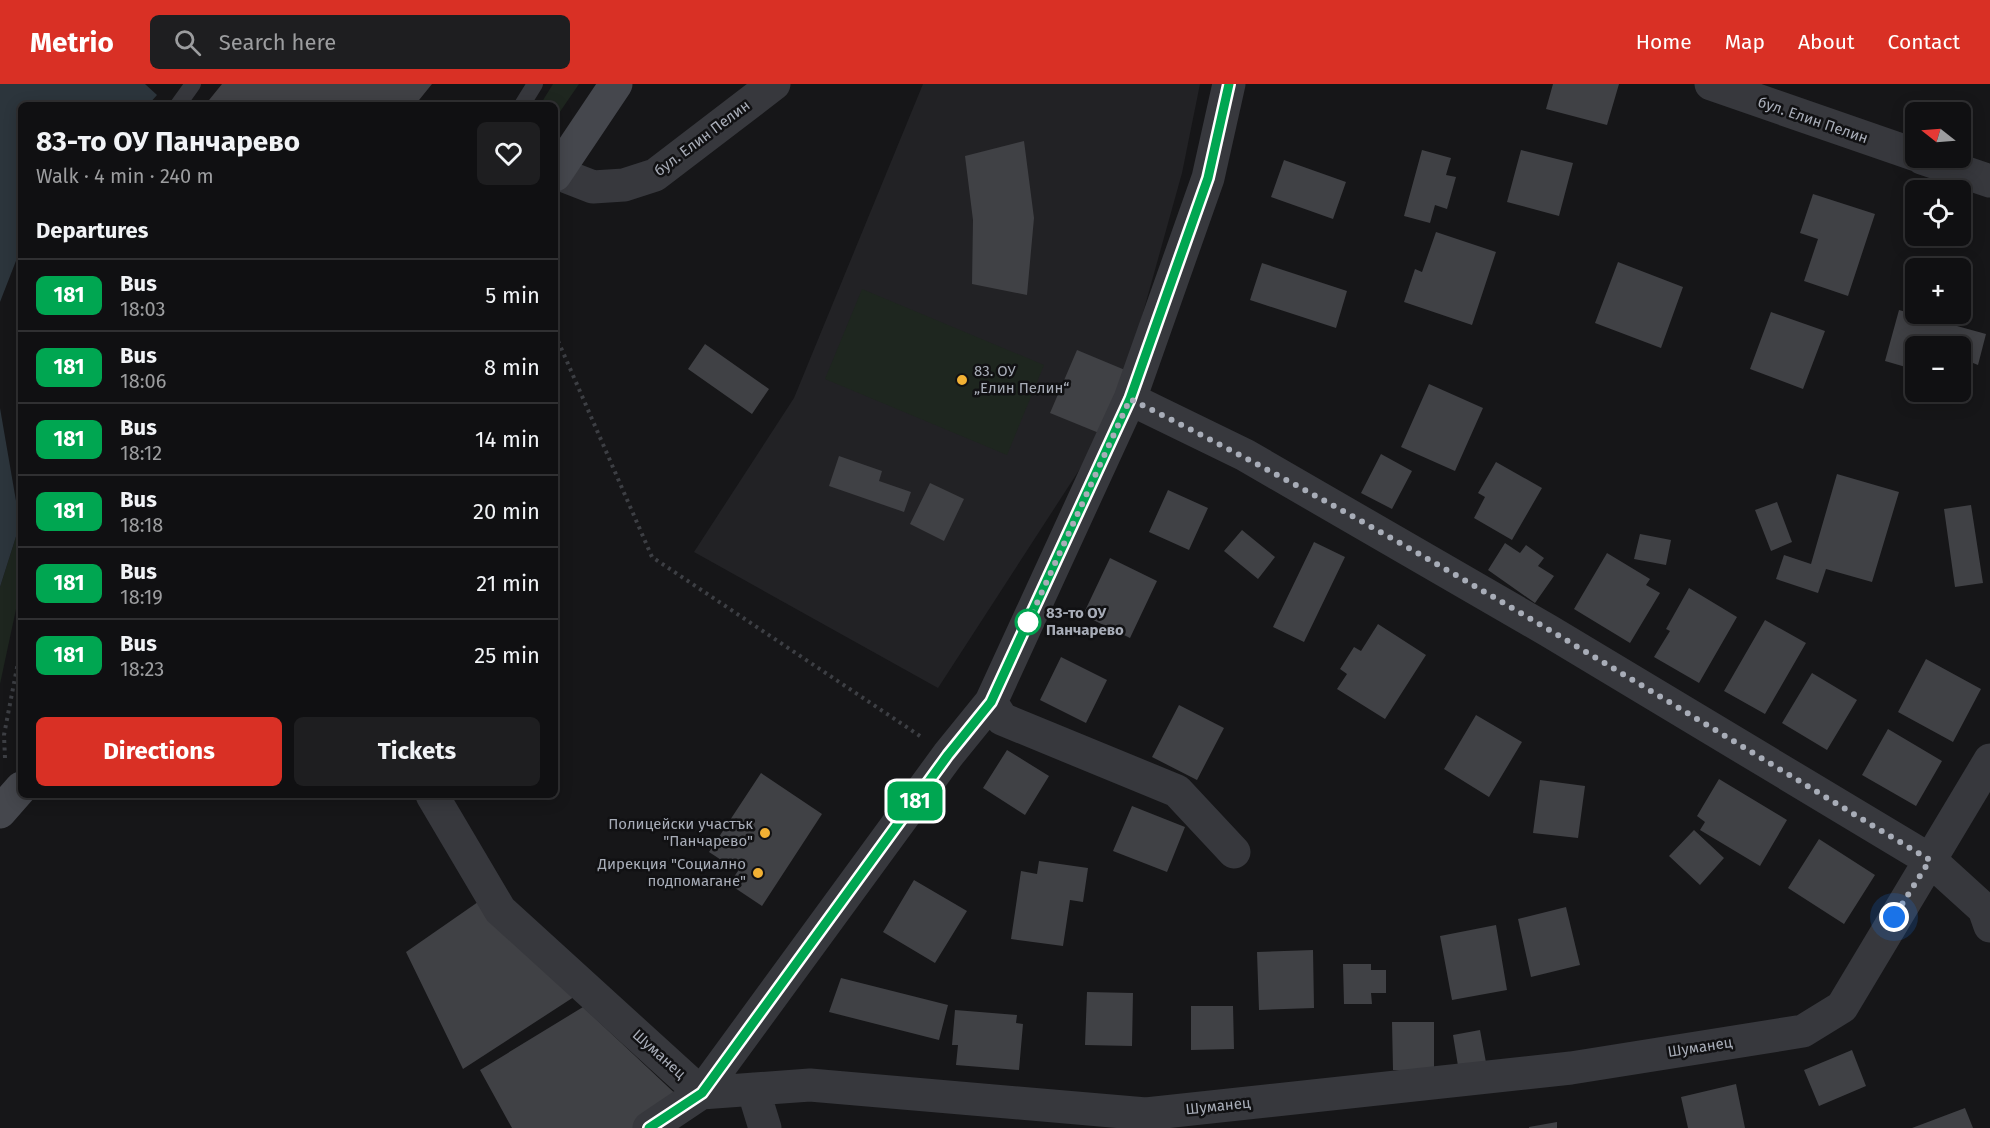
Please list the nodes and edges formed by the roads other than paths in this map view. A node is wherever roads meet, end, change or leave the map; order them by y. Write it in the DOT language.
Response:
graph roads {
  1 [pos="193,84"];
  2 [pos="535,84"];
  3 [pos="616,84"];
  4 [pos="774,84"];
  5 [pos="1229,84"];
  6 [pos="1711,84"];
  7 [pos="1764,90"];
  8 [pos="180,102"];
  9 [pos="524,102"];
  10 [pos="1905,150"];
  11 [pos="1952,168"];
  12 [pos="558,171"];
  13 [pos="558,175"];
  14 [pos="1990,181"];
  15 [pos="1130,399"];
  16 [pos="991,702"];
  17 [pos="1990,760"];
  18 [pos="18,791"];
  19 [pos="434,798"];
  20 [pos="0,812"];
  21 [pos="1234,852"];
  22 [pos="1930,860"];
  23 [pos="1990,926"];
  24 [pos="753,1089"];
  25 [pos="702,1093"];
  26 [pos="1230,1116"];
  27 [pos="649,1128"];
  28 [pos="765,1128"];
  1 -- 8 [label="lane"];
  2 -- 9 [label="lane"];
  3 -- 12 [label="main road"];
  4 -- 13 [label="street, бул. Елин Пелин"];
  5 -- 15 [label="street"];
  6 -- 7 [label="street, бул. Елин Пелин"];
  7 -- 10 [label="street, бул. Елин Пелин"];
  11 -- 14 [label="street"];
  15 -- 16 [label="street"];
  15 -- 22 [label="street"];
  16 -- 21 [label="street"];
  16 -- 25 [label="street"];
  17 -- 22 [label="street, Шуманец"];
  18 -- 20 [label="main road"];
  19 -- 25 [label="street, Шуманец"];
  22 -- 23 [label="street"];
  22 -- 26 [label="street, Шуманец"];
  24 -- 25 [label="street, Шуманец"];
  24 -- 26 [label="street, Шуманец"];
  24 -- 28 [label="street"];
  25 -- 27 [label="street"];
}
